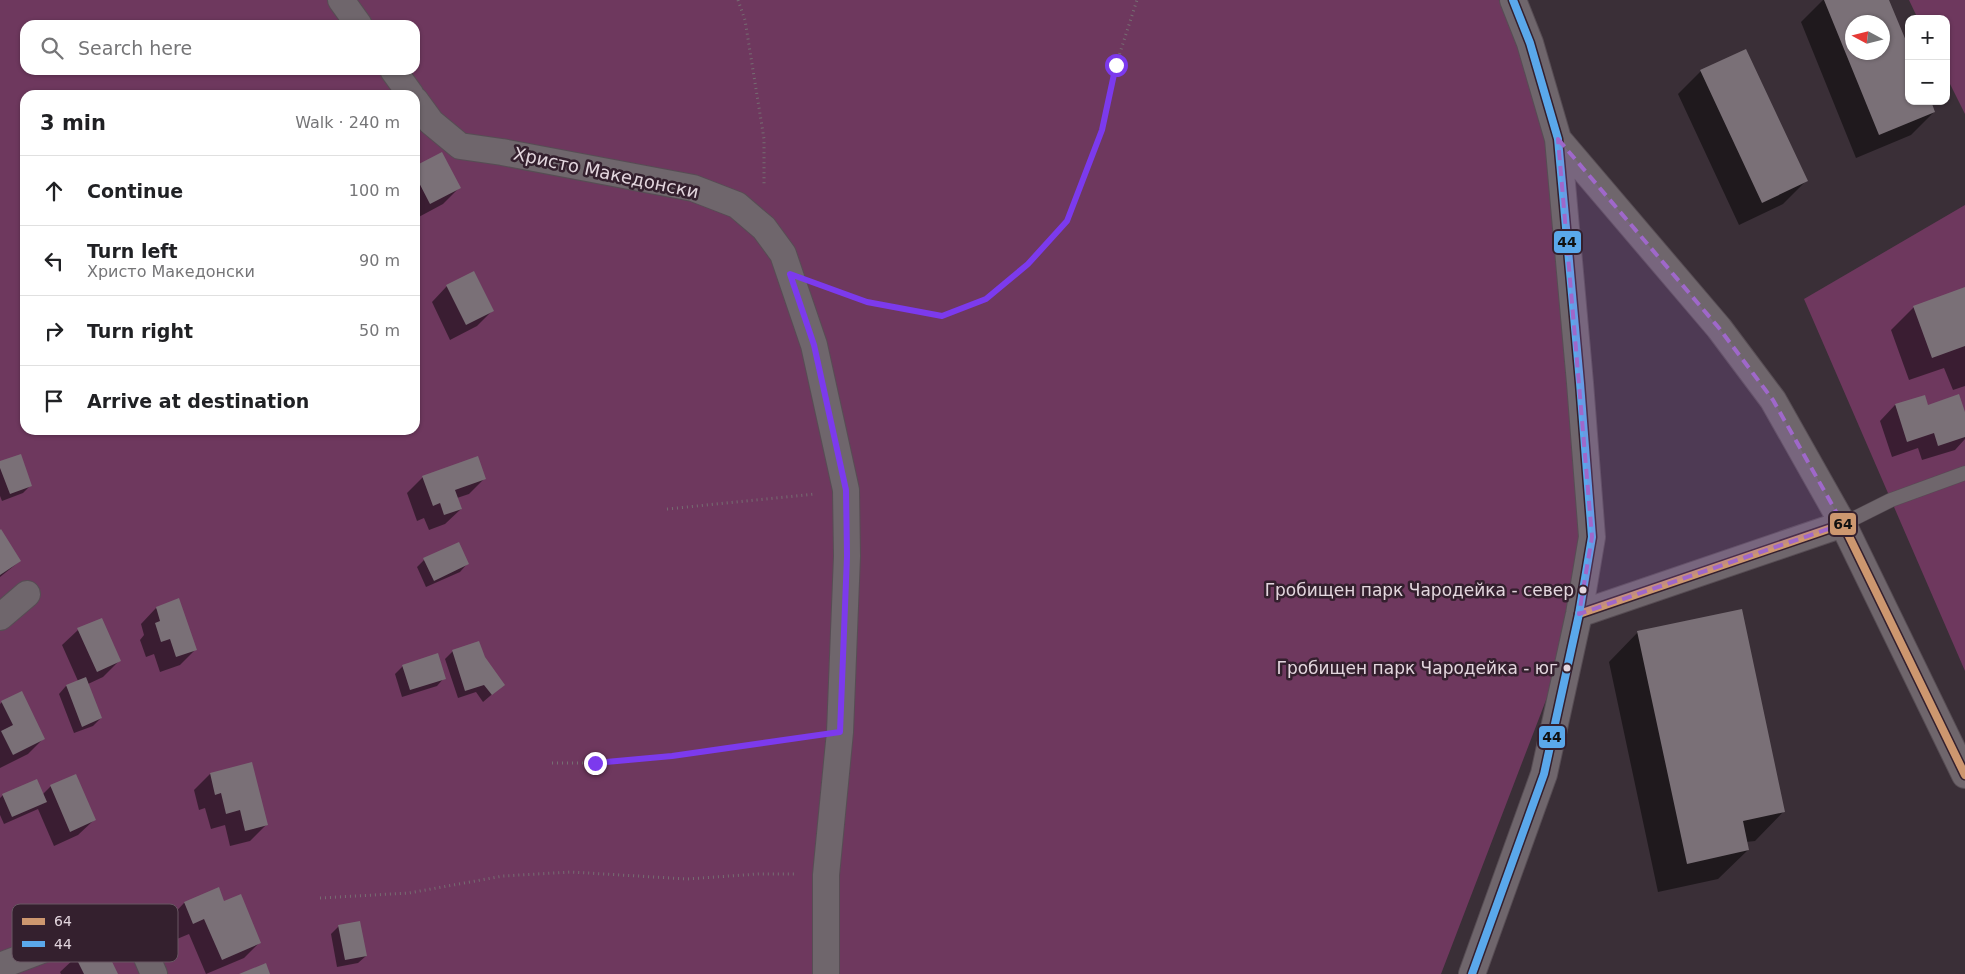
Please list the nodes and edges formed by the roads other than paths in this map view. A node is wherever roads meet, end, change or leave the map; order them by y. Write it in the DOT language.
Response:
graph roads {
  1 [pos="341,0"];
  2 [pos="1513,0"];
  3 [pos="356,20"];
  4 [pos="397,75"];
  5 [pos="407,90"];
  6 [pos="420,107"];
  7 [pos="1558,139"];
  8 [pos="1965,473"];
  9 [pos="1843,524"];
  10 [pos="27,594"];
  11 [pos="1579,614"];
  12 [pos="0,617"];
  13 [pos="1965,776"];
  14 [pos="12,961"];
  15 [pos="149,962"];
  16 [pos="0,966"];
  17 [pos="154,974"];
  18 [pos="826,974"];
  19 [pos="1472,974"];
  1 -- 3 [label="street"];
  2 -- 7 [label="street"];
  4 -- 5 [label="street"];
  6 -- 18 [label="street, Христо Македонски"];
  7 -- 9 [label="street"];
  7 -- 11 [label="street"];
  8 -- 9 [label="lane"];
  9 -- 11 [label="street"];
  9 -- 13 [label="street"];
  10 -- 12 [label="street"];
  11 -- 19 [label="street"];
  14 -- 16 [label="street"];
  15 -- 17 [label="street"];
}
